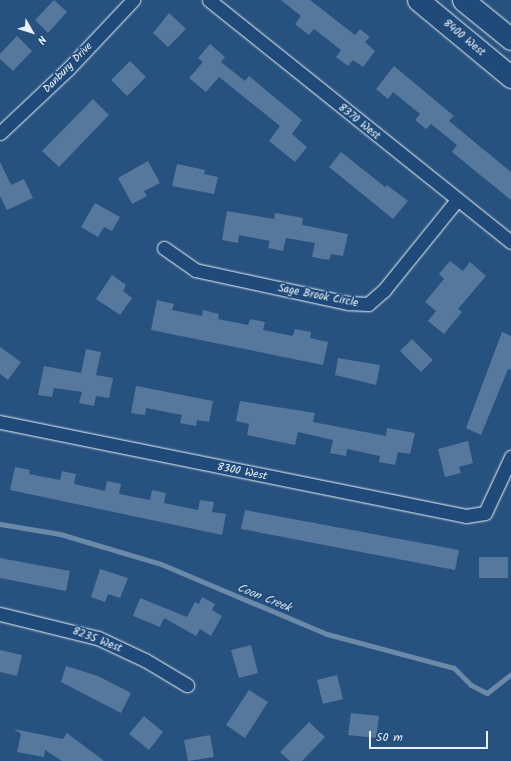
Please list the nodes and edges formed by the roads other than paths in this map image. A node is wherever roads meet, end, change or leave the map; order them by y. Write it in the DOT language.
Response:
graph roads {
  1 [pos="134,0"];
  2 [pos="209,0"];
  3 [pos="418,0"];
  4 [pos="463,0"];
  5 [pos="511,39"];
  6 [pos="511,77"];
  7 [pos="0,134"];
  8 [pos="456,201"];
  9 [pos="511,242"];
  10 [pos="164,248"];
  11 [pos="0,422"];
  12 [pos="511,457"];
  13 [pos="0,614"];
  14 [pos="187,685"];
  1 -- 7 [label="street, Danbury Drive"];
  2 -- 8 [label="street, 8370 West"];
  3 -- 6 [label="main road, 8400 West"];
  4 -- 5 [label="main road"];
  8 -- 9 [label="street, 8370 West"];
  8 -- 10 [label="street, Sage Brook Circle"];
  11 -- 12 [label="street, 8300 West"];
  13 -- 14 [label="street, 8235 West"];
}
